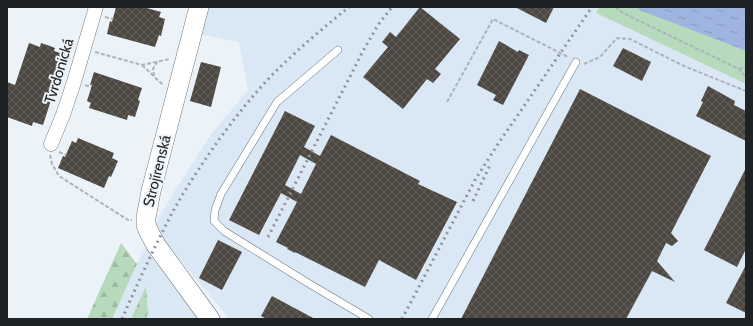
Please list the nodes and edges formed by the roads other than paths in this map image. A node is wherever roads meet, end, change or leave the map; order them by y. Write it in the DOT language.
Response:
graph roads {
  1 [pos="96,7"];
  2 [pos="199,7"];
  3 [pos="338,50"];
  4 [pos="576,62"];
  5 [pos="51,149"];
  6 [pos="210,319"];
  7 [pos="369,319"];
  8 [pos="432,319"];
  1 -- 5 [label="street, Tvrdonická"];
  2 -- 6 [label="street, Strojírenská"];
  3 -- 7 [label="lane"];
  4 -- 8 [label="lane"];
}
